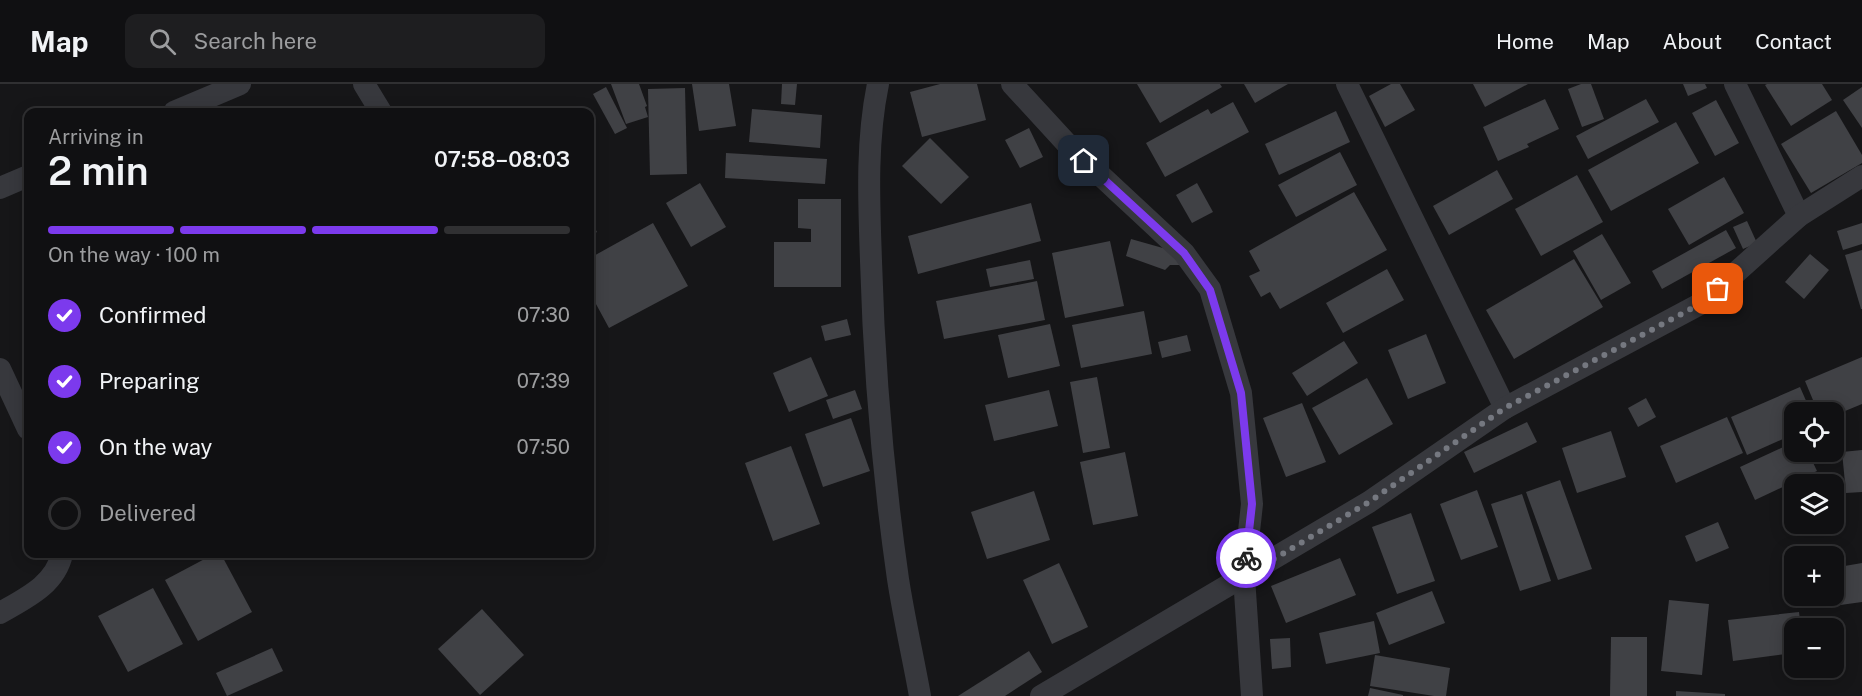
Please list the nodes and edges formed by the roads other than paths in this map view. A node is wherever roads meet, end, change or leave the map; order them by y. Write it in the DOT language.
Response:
graph roads {
  1 [pos="240,84"];
  2 [pos="364,84"];
  3 [pos="878,84"];
  4 [pos="1012,84"];
  5 [pos="1347,84"];
  6 [pos="1735,84"];
  7 [pos="183,108"];
  8 [pos="379,108"];
  9 [pos="1862,176"];
  10 [pos="24,178"];
  11 [pos="0,188"];
  12 [pos="1799,216"];
  13 [pos="0,369"];
  14 [pos="1505,408"];
  15 [pos="24,420"];
  16 [pos="61,558"];
  17 [pos="1244,577"];
  18 [pos="0,613"];
  19 [pos="920,696"];
  20 [pos="1041,696"];
  21 [pos="1252,696"];
  1 -- 7 [label="street"];
  2 -- 8 [label="street"];
  3 -- 19 [label="street"];
  4 -- 17 [label="street"];
  5 -- 14 [label="street"];
  6 -- 12 [label="street"];
  9 -- 12 [label="street"];
  10 -- 11 [label="street"];
  12 -- 14 [label="street"];
  13 -- 15 [label="street"];
  14 -- 17 [label="street"];
  16 -- 18 [label="street"];
  17 -- 20 [label="street"];
  17 -- 21 [label="street"];
}
